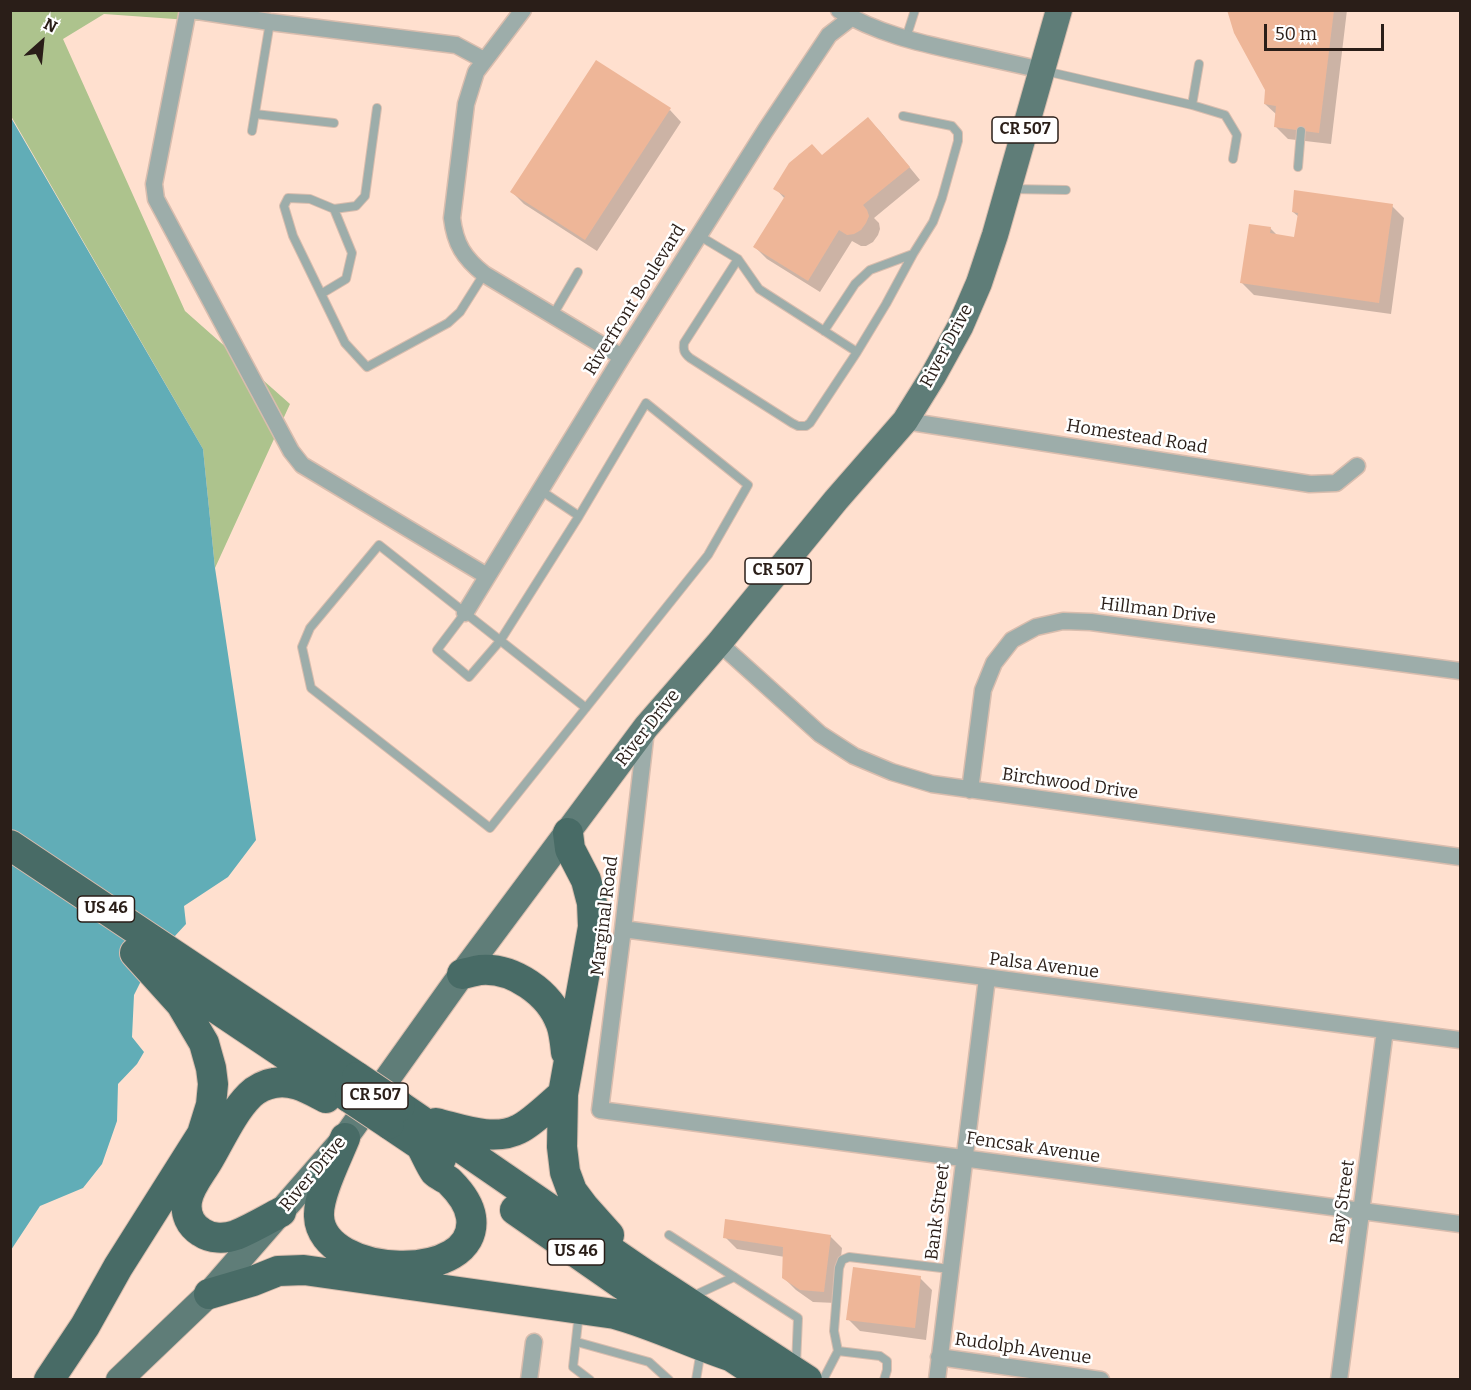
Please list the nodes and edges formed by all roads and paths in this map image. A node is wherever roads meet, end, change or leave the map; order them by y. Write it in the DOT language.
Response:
graph roads {
  1 [pos="190,10"];
  2 [pos="522,10"];
  3 [pos="915,10"];
  4 [pos="1059,10"];
  5 [pos="845,14"];
  6 [pos="270,22"];
  7 [pos="906,38"];
  8 [pos="484,60"];
  9 [pos="1199,64"];
  10 [pos="1042,70"];
  11 [pos="1192,105"];
  12 [pos="377,108"];
  13 [pos="255,114"];
  14 [pos="903,116"];
  15 [pos="334,123"];
  16 [pos="252,130"];
  17 [pos="1301,131"];
  18 [pos="1233,159"];
  19 [pos="1298,167"];
  20 [pos="1008,189"];
  21 [pos="1066,190"];
  22 [pos="334,209"];
  23 [pos="698,235"];
  24 [pos="913,254"];
  25 [pos="738,259"];
  26 [pos="578,272"];
  27 [pos="484,274"];
  28 [pos="321,294"];
  29 [pos="553,315"];
  30 [pos="824,331"];
  31 [pos="857,352"];
  32 [pos="622,357"];
  33 [pos="905,421"];
  34 [pos="1357,466"];
  35 [pos="540,490"];
  36 [pos="579,516"];
  37 [pos="487,576"];
  38 [pos="465,613"];
  39 [pos="500,641"];
  40 [pos="719,643"];
  41 [pos="1461,671"];
  42 [pos="586,708"];
  43 [pos="646,727"];
  44 [pos="970,790"];
  45 [pos="568,833"];
  46 [pos="10,845"];
  47 [pos="1461,857"];
  48 [pos="10,870"];
  49 [pos="623,929"];
  50 [pos="462,974"];
  51 [pos="987,978"];
  52 [pos="190,989"];
  53 [pos="1385,1030"];
  54 [pos="1461,1040"];
  55 [pos="568,1060"];
  56 [pos="354,1088"];
  57 [pos="563,1094"];
  58 [pos="600,1110"];
  59 [pos="407,1123"];
  60 [pos="345,1138"];
  61 [pos="964,1159"];
  62 [pos="1362,1211"];
  63 [pos="281,1212"];
  64 [pos="1461,1224"];
  65 [pos="669,1234"];
  66 [pos="950,1269"];
  67 [pos="646,1275"];
  68 [pos="734,1277"];
  69 [pos="209,1294"];
  70 [pos="685,1300"];
  71 [pos="579,1308"];
  72 [pos="534,1342"];
  73 [pos="577,1342"];
  74 [pos="701,1347"];
  75 [pos="838,1351"];
  76 [pos="733,1357"];
  77 [pos="939,1357"];
  78 [pos="809,1377"];
  79 [pos="49,1380"];
  80 [pos="119,1380"];
  81 [pos="530,1380"];
  82 [pos="590,1380"];
  83 [pos="669,1380"];
  84 [pos="696,1380"];
  85 [pos="767,1380"];
  86 [pos="884,1380"];
  87 [pos="937,1380"];
  88 [pos="1101,1380"];
  89 [pos="1339,1380"];
  1 -- 6 [label="street"];
  1 -- 37 [label="street"];
  2 -- 8 [label="street"];
  3 -- 7 [label="lane"];
  4 -- 10 [label="main road, River Drive / CR 507"];
  5 -- 7 [label="street"];
  5 -- 23 [label="street, Riverfront Boulevard"];
  6 -- 8 [label="street"];
  6 -- 13 [label="lane"];
  7 -- 10 [label="street"];
  8 -- 27 [label="street"];
  9 -- 11 [label="lane"];
  10 -- 11 [label="lane"];
  10 -- 20 [label="main road, River Drive / CR 507"];
  11 -- 18 [label="lane"];
  12 -- 22 [label="lane"];
  13 -- 15 [label="lane"];
  13 -- 16 [label="lane"];
  14 -- 24 [label="lane"];
  17 -- 19 [label="lane"];
  20 -- 21 [label="lane"];
  20 -- 33 [label="main road, River Drive / CR 507"];
  22 -- 28 [label="lane"];
  22 -- 28 [label="lane"];
  23 -- 25 [label="lane"];
  23 -- 32 [label="street, Riverfront Boulevard"];
  24 -- 30 [label="lane"];
  24 -- 31 [label="lane"];
  25 -- 30 [label="lane"];
  25 -- 31 [label="lane"];
  26 -- 29 [label="lane"];
  27 -- 28 [label="lane"];
  27 -- 29 [label="street"];
  29 -- 32 [label="street"];
  30 -- 31 [label="lane"];
  32 -- 35 [label="street, Riverfront Boulevard"];
  33 -- 34 [label="street, Homestead Road"];
  33 -- 40 [label="main road, River Drive / CR 507"];
  35 -- 36 [label="lane"];
  35 -- 37 [label="street, Riverfront Boulevard"];
  36 -- 39 [label="lane"];
  36 -- 42 [label="lane"];
  37 -- 38 [label="street, Riverfront Boulevard"];
  38 -- 39 [label="lane"];
  38 -- 39 [label="lane"];
  38 -- 42 [label="lane"];
  39 -- 42 [label="lane"];
  40 -- 43 [label="main road, River Drive / CR 507"];
  40 -- 44 [label="street, Birchwood Drive"];
  41 -- 44 [label="street, Hillman Drive"];
  43 -- 45 [label="main road, River Drive / CR 507"];
  43 -- 49 [label="street, Marginal Road"];
  44 -- 47 [label="street, Birchwood Drive"];
  45 -- 50 [label="main road, River Drive / CR 507"];
  45 -- 55 [label="highway"];
  46 -- 52 [label="highway, US 46"];
  48 -- 52 [label="highway, US 46"];
  49 -- 51 [label="street, Palsa Avenue"];
  49 -- 58 [label="street, Marginal Road"];
  50 -- 55 [label="highway"];
  50 -- 60 [label="main road, River Drive / CR 507"];
  51 -- 53 [label="street, Palsa Avenue"];
  51 -- 61 [label="street, Bank Street"];
  52 -- 56 [label="highway, US 46"];
  52 -- 79 [label="highway"];
  53 -- 54 [label="street, Palsa Avenue"];
  53 -- 62 [label="street, Ray Street"];
  55 -- 57 [label="highway"];
  56 -- 59 [label="highway, US 46, bridge"];
  56 -- 63 [label="highway"];
  57 -- 59 [label="highway"];
  57 -- 67 [label="highway"];
  58 -- 61 [label="street, Fencsak Avenue"];
  59 -- 60 [label="highway"];
  59 -- 67 [label="highway, US 46"];
  59 -- 76 [label="highway, US 46"];
  60 -- 63 [label="main road, River Drive / CR 507"];
  61 -- 62 [label="street, Fencsak Avenue"];
  61 -- 66 [label="street, Bank Street"];
  62 -- 64 [label="street, Fencsak Avenue"];
  62 -- 89 [label="street, Ray Street"];
  63 -- 69 [label="main road, River Drive / CR 507"];
  65 -- 68 [label="lane"];
  66 -- 75 [label="lane"];
  66 -- 77 [label="street, Bank Street"];
  67 -- 70 [label="highway, US 46"];
  68 -- 70 [label="lane"];
  68 -- 78 [label="lane"];
  69 -- 71 [label="highway"];
  69 -- 80 [label="main road, River Drive / CR 507"];
  70 -- 78 [label="highway, US 46"];
  71 -- 73 [label="lane"];
  71 -- 74 [label="highway"];
  72 -- 81 [label="street"];
  73 -- 82 [label="lane"];
  73 -- 83 [label="lane"];
  74 -- 76 [label="highway"];
  74 -- 84 [label="lane"];
  75 -- 78 [label="lane"];
  75 -- 86 [label="lane"];
  76 -- 85 [label="highway, US 46"];
  77 -- 87 [label="street, Bank Street"];
  77 -- 88 [label="street, Rudolph Avenue"];
}
